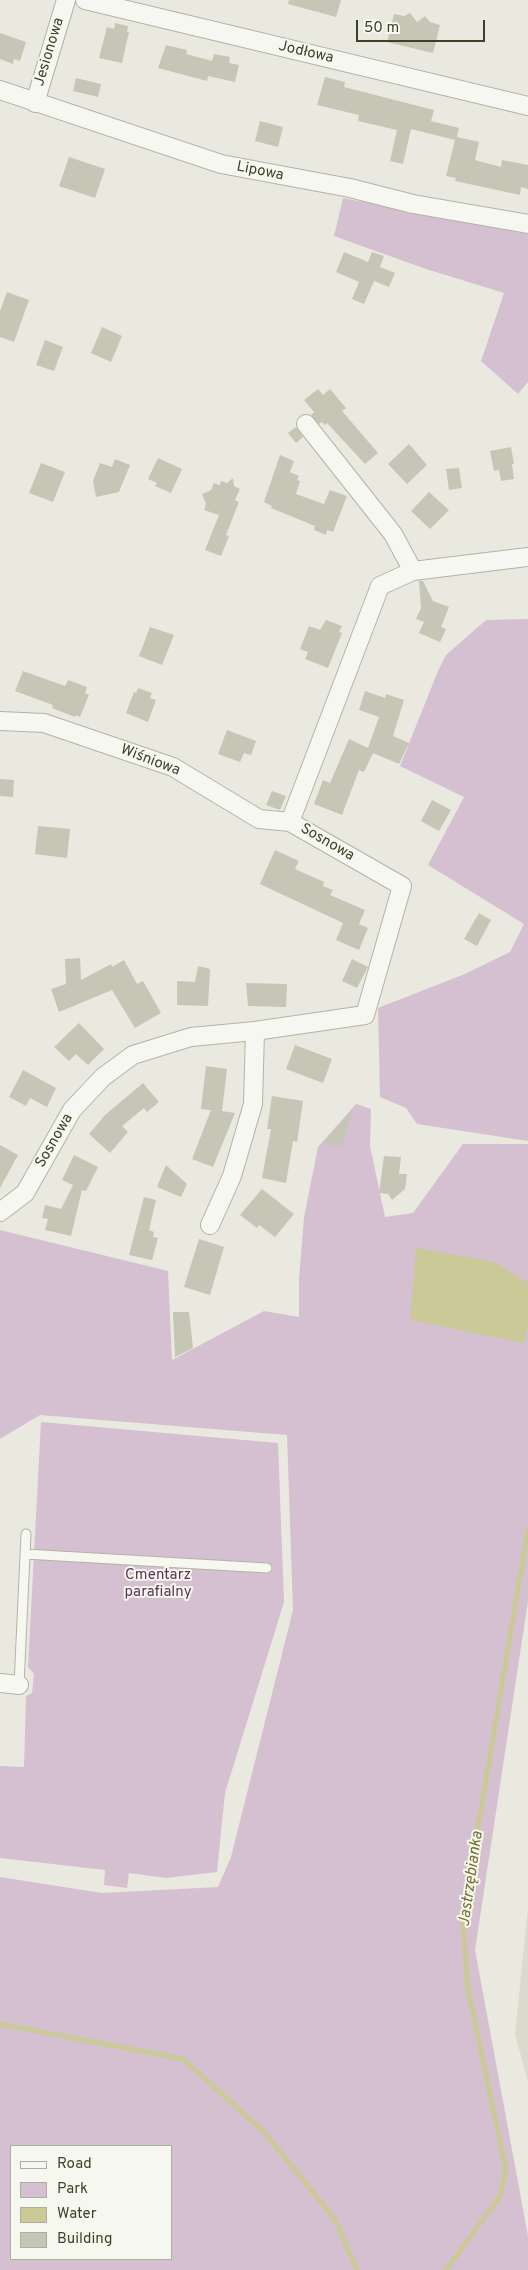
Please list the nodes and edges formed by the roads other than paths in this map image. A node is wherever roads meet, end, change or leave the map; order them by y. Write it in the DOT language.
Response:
graph roads {
  1 [pos="66,0"];
  2 [pos="85,0"];
  3 [pos="0,90"];
  4 [pos="35,103"];
  5 [pos="528,106"];
  6 [pos="528,224"];
  7 [pos="306,424"];
  8 [pos="528,557"];
  9 [pos="413,571"];
  10 [pos="0,721"];
  11 [pos="290,822"];
  12 [pos="255,1031"];
  13 [pos="0,1212"];
  14 [pos="210,1225"];
  15 [pos="26,1534"];
  16 [pos="25,1554"];
  17 [pos="267,1568"];
  18 [pos="0,1683"];
  19 [pos="19,1685"];
  1 -- 4 [label="street, Jesionowa"];
  2 -- 5 [label="street, Jodłowa"];
  3 -- 4 [label="street, Lipowa"];
  4 -- 6 [label="street, Lipowa"];
  7 -- 9 [label="street"];
  8 -- 9 [label="street, Sosnowa"];
  9 -- 11 [label="street, Sosnowa"];
  10 -- 11 [label="street, Wiśniowa"];
  11 -- 12 [label="street, Sosnowa"];
  12 -- 13 [label="street, Sosnowa"];
  12 -- 14 [label="street"];
  15 -- 16 [label="lane"];
  16 -- 17 [label="lane"];
  16 -- 19 [label="lane"];
  18 -- 19 [label="street"];
}
